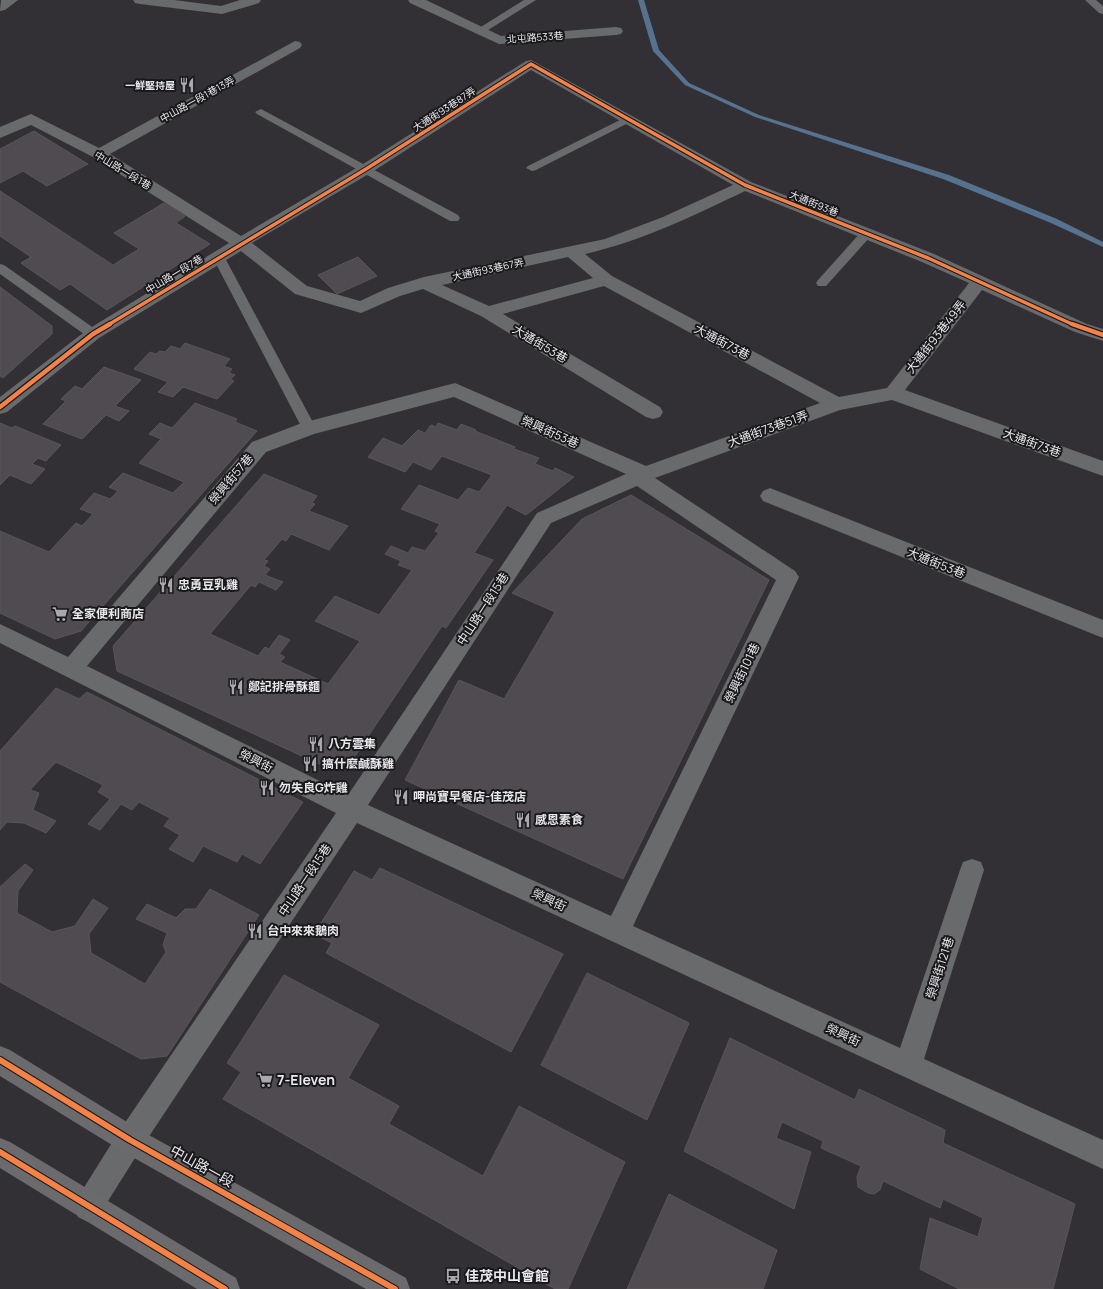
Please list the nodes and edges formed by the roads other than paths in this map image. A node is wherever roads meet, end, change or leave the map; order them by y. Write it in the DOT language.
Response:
graph roads {
  1 [pos="11,0"];
  2 [pos="140,0"];
  3 [pos="254,0"];
  4 [pos="415,0"];
  5 [pos="532,0"];
  6 [pos="1090,0"];
  7 [pos="0,7"];
  8 [pos="1103,11"];
  9 [pos="481,30"];
  10 [pos="616,31"];
  11 [pos="295,45"];
  12 [pos="531,64"];
  13 [pos="261,112"];
  14 [pos="628,119"];
  15 [pos="0,133"];
  16 [pos="99,154"];
  17 [pos="532,168"];
  18 [pos="366,169"];
  19 [pos="745,185"];
  20 [pos="454,218"];
  21 [pos="866,234"];
  22 [pos="241,243"];
  23 [pos="571,251"];
  24 [pos="219,258"];
  25 [pos="0,268"];
  26 [pos="606,280"];
  27 [pos="979,282"];
  28 [pos="424,283"];
  29 [pos="822,283"];
  30 [pos="487,312"];
  31 [pos="93,334"];
  32 [pos="1103,335"];
  33 [pos="455,390"];
  34 [pos="893,393"];
  35 [pos="837,404"];
  36 [pos="0,408"];
  37 [pos="653,412"];
  38 [pos="309,428"];
  39 [pos="1103,469"];
  40 [pos="641,475"];
  41 [pos="770,496"];
  42 [pos="521,551"];
  43 [pos="1103,630"];
  44 [pos="0,633"];
  45 [pos="72,668"];
  46 [pos="352,809"];
  47 [pos="972,870"];
  48 [pos="617,931"];
  49 [pos="0,1060"];
  50 [pos="908,1065"];
  51 [pos="130,1140"];
  52 [pos="0,1152"];
  53 [pos="1103,1155"];
  54 [pos="88,1207"];
  55 [pos="225,1289"];
  56 [pos="395,1289"];
  1 -- 7 [label="street"];
  2 -- 3 [label="street"];
  4 -- 9 [label="street, 北屯路533巷"];
  5 -- 9 [label="lane"];
  6 -- 8 [label="lane"];
  9 -- 10 [label="street, 北屯路533巷"];
  11 -- 16 [label="street, 中山路一段1巷13弄"];
  12 -- 14 [label="street, 大通街93巷"];
  12 -- 18 [label="street, 大通街93巷87弄"];
  13 -- 18 [label="lane"];
  14 -- 17 [label="lane"];
  14 -- 19 [label="street, 大通街93巷"];
  15 -- 16 [label="street, 中山路一段1巷"];
  16 -- 22 [label="street, 中山路一段1巷"];
  18 -- 20 [label="lane"];
  18 -- 22 [label="street, 中山路一段7巷"];
  19 -- 21 [label="street, 大通街93巷"];
  19 -- 23 [label="street, 大通街93巷67弄"];
  21 -- 27 [label="street, 大通街93巷"];
  21 -- 29 [label="lane"];
  22 -- 24 [label="street, 中山路一段7巷"];
  22 -- 28 [label="street, 大通街93巷67弄"];
  23 -- 26 [label="street, 大通街73巷"];
  23 -- 28 [label="street, 大通街93巷67弄"];
  24 -- 31 [label="street, 中山路一段7巷"];
  24 -- 38 [label="lane"];
  25 -- 31 [label="lane"];
  26 -- 30 [label="street"];
  26 -- 35 [label="street, 大通街73巷"];
  27 -- 32 [label="street, 大通街93巷"];
  27 -- 34 [label="street, 大通街93巷49弄"];
  28 -- 30 [label="street, 大通街53巷"];
  30 -- 37 [label="street, 大通街53巷"];
  31 -- 36 [label="street, 中山路一段7巷"];
  33 -- 38 [label="street, 榮興街57巷"];
  33 -- 40 [label="street, 榮興街53巷"];
  34 -- 35 [label="street, 大通街73巷51弄"];
  34 -- 39 [label="street, 大通街73巷"];
  35 -- 40 [label="street, 大通街73巷51弄"];
  38 -- 45 [label="street, 榮興街57巷"];
  40 -- 42 [label="street, 大通街73巷51弄"];
  40 -- 48 [label="street, 榮興街101巷"];
  41 -- 43 [label="street, 大通街53巷"];
  42 -- 46 [label="street, 中山路一段15巷"];
  44 -- 45 [label="street, 榮興街"];
  45 -- 46 [label="street, 榮興街"];
  46 -- 48 [label="street, 榮興街"];
  46 -- 51 [label="street, 中山路一段15巷"];
  47 -- 50 [label="street, 榮興街121巷"];
  48 -- 50 [label="street, 榮興街"];
  49 -- 51 [label="main road, 中山路一段"];
  50 -- 53 [label="street, 榮興街"];
  51 -- 54 [label="street, 中山路一段15巷"];
  51 -- 56 [label="main road, 中山路一段"];
  52 -- 54 [label="main road"];
  54 -- 55 [label="main road"];
}
